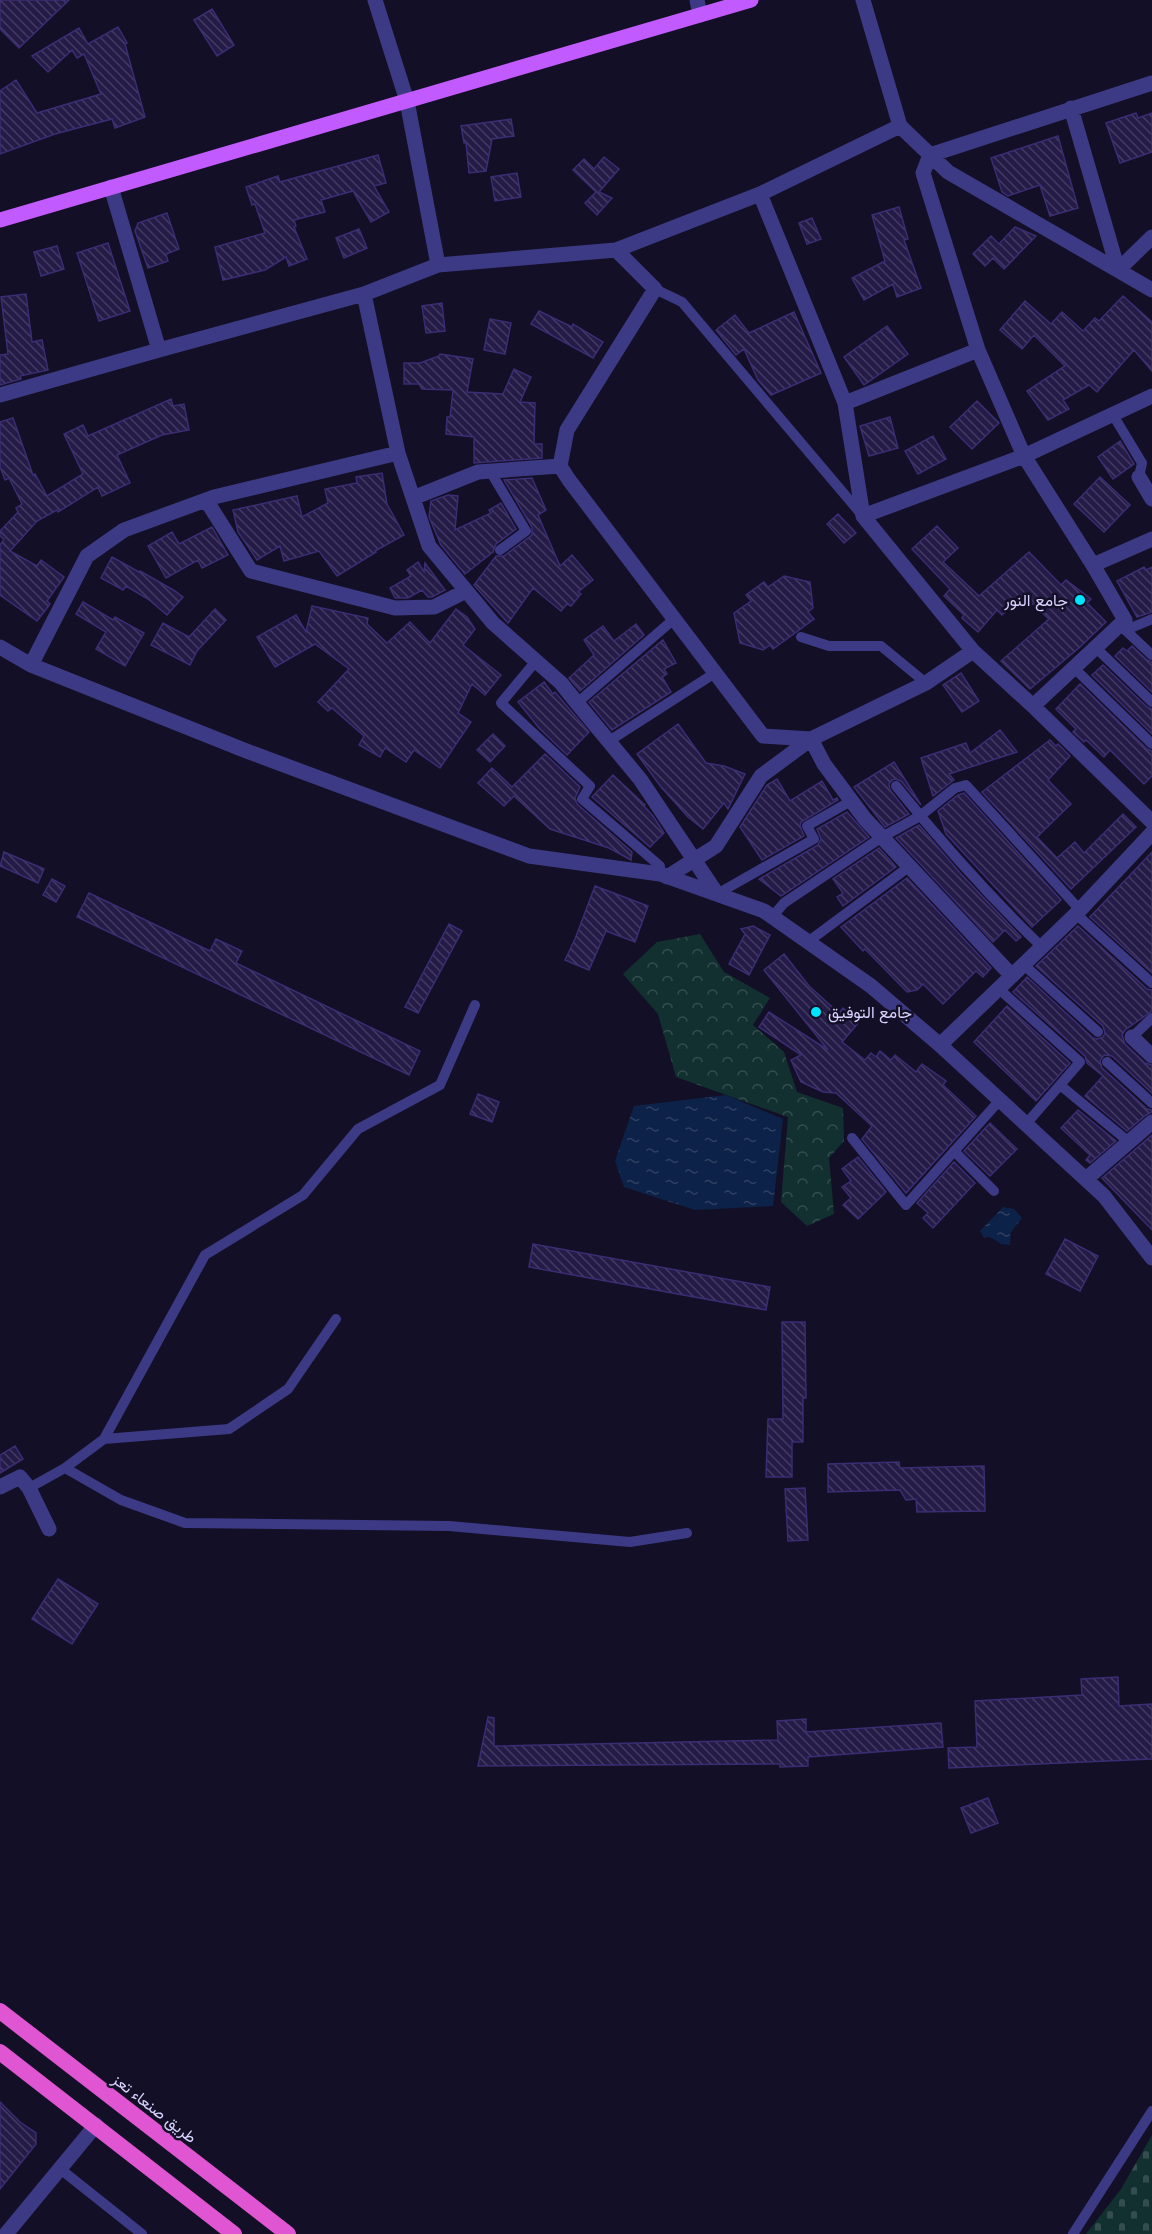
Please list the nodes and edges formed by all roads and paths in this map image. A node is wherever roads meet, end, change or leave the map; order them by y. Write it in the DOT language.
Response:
graph roads {
  1 [pos="375,0"];
  2 [pos="751,0"];
  3 [pos="863,0"];
  4 [pos="698,7"];
  5 [pos="1152,83"];
  6 [pos="407,100"];
  7 [pos="1071,108"];
  8 [pos="900,126"];
  9 [pos="930,155"];
  10 [pos="111,187"];
  11 [pos="760,194"];
  12 [pos="0,220"];
  13 [pos="1152,237"];
  14 [pos="616,250"];
  15 [pos="438,265"];
  16 [pos="1118,270"];
  17 [pos="655,289"];
  18 [pos="1152,290"];
  19 [pos="364,294"];
  20 [pos="159,350"];
  21 [pos="978,350"];
  22 [pos="0,395"];
  23 [pos="1152,396"];
  24 [pos="845,403"];
  25 [pos="1113,415"];
  26 [pos="398,453"];
  27 [pos="1024,456"];
  28 [pos="560,466"];
  29 [pos="490,471"];
  30 [pos="1139,477"];
  31 [pos="413,498"];
  32 [pos="1152,499"];
  33 [pos="206,500"];
  34 [pos="863,516"];
  35 [pos="1152,539"];
  36 [pos="500,550"];
  37 [pos="1093,565"];
  38 [pos="466,591"];
  39 [pos="674,619"];
  40 [pos="1152,619"];
  41 [pos="1124,628"];
  42 [pos="801,637"];
  43 [pos="0,647"];
  44 [pos="1095,648"];
  45 [pos="973,651"];
  46 [pos="1152,655"];
  47 [pos="536,661"];
  48 [pos="31,665"];
  49 [pos="1074,668"];
  50 [pos="715,673"];
  51 [pos="926,683"];
  52 [pos="577,702"];
  53 [pos="1152,702"];
  54 [pos="1033,706"];
  55 [pos="811,739"];
  56 [pos="609,741"];
  57 [pos="1152,744"];
  58 [pos="896,786"];
  59 [pos="851,801"];
  60 [pos="920,816"];
  61 [pos="1152,822"];
  62 [pos="1152,834"];
  63 [pos="882,837"];
  64 [pos="694,859"];
  65 [pos="910,866"];
  66 [pos="664,875"];
  67 [pos="717,894"];
  68 [pos="1078,912"];
  69 [pos="772,916"];
  70 [pos="808,942"];
  71 [pos="1042,947"];
  72 [pos="1024,965"];
  73 [pos="1012,976"];
  74 [pos="1152,983"];
  75 [pos="999,989"];
  76 [pos="475,1005"];
  77 [pos="1152,1018"];
  78 [pos="1098,1032"];
  79 [pos="1132,1037"];
  80 [pos="940,1045"];
  81 [pos="1152,1056"];
  82 [pos="1107,1062"];
  83 [pos="1060,1085"];
  84 [pos="1000,1100"];
  85 [pos="1152,1103"];
  86 [pos="1152,1122"];
  87 [pos="1026,1124"];
  88 [pos="852,1138"];
  89 [pos="1129,1142"];
  90 [pos="954,1151"];
  91 [pos="1086,1179"];
  92 [pos="994,1191"];
  93 [pos="1152,1258"];
  94 [pos="336,1319"];
  95 [pos="104,1439"];
  96 [pos="65,1468"];
  97 [pos="0,1487"];
  98 [pos="29,1488"];
  99 [pos="49,1529"];
  100 [pos="687,1533"];
  101 [pos="0,2011"];
  102 [pos="0,2052"];
  103 [pos="1152,2111"];
  104 [pos="96,2125"];
  105 [pos="59,2168"];
  106 [pos="6,2234"];
  107 [pos="142,2234"];
  108 [pos="234,2234"];
  109 [pos="288,2234"];
  110 [pos="1073,2234"];
  1 -- 6 [label="street"];
  2 -- 4 [label="main road"];
  3 -- 8 [label="street"];
  4 -- 6 [label="main road"];
  5 -- 7 [label="street"];
  6 -- 10 [label="main road"];
  6 -- 15 [label="street"];
  7 -- 9 [label="street"];
  7 -- 16 [label="street"];
  8 -- 9 [label="street"];
  8 -- 11 [label="street"];
  9 -- 16 [label="street"];
  9 -- 21 [label="street"];
  10 -- 12 [label="main road"];
  10 -- 20 [label="street"];
  11 -- 14 [label="street"];
  11 -- 24 [label="street"];
  13 -- 16 [label="street"];
  14 -- 15 [label="street"];
  14 -- 17 [label="street"];
  15 -- 19 [label="street"];
  16 -- 18 [label="street"];
  17 -- 28 [label="street"];
  17 -- 34 [label="lane"];
  19 -- 20 [label="street"];
  19 -- 26 [label="street"];
  20 -- 22 [label="street"];
  21 -- 24 [label="street"];
  21 -- 27 [label="street"];
  23 -- 25 [label="street"];
  24 -- 34 [label="street"];
  25 -- 27 [label="street"];
  25 -- 30 [label="lane"];
  26 -- 31 [label="street"];
  26 -- 33 [label="street"];
  27 -- 34 [label="street"];
  27 -- 37 [label="street"];
  28 -- 29 [label="street"];
  28 -- 39 [label="street"];
  29 -- 31 [label="street"];
  29 -- 36 [label="lane"];
  30 -- 32 [label="street"];
  31 -- 38 [label="street"];
  33 -- 38 [label="street"];
  33 -- 48 [label="street"];
  34 -- 45 [label="street"];
  35 -- 37 [label="street"];
  37 -- 41 [label="street"];
  38 -- 47 [label="street"];
  39 -- 50 [label="street"];
  39 -- 52 [label="lane"];
  40 -- 41 [label="lane"];
  41 -- 44 [label="street"];
  41 -- 46 [label="lane"];
  42 -- 51 [label="lane"];
  43 -- 48 [label="street"];
  44 -- 49 [label="street"];
  44 -- 53 [label="lane"];
  45 -- 51 [label="street"];
  45 -- 54 [label="street"];
  47 -- 52 [label="street"];
  47 -- 66 [label="lane"];
  48 -- 66 [label="street"];
  49 -- 54 [label="street"];
  49 -- 57 [label="lane"];
  50 -- 55 [label="street"];
  50 -- 56 [label="lane"];
  51 -- 55 [label="street"];
  52 -- 56 [label="street"];
  54 -- 61 [label="street"];
  55 -- 59 [label="street"];
  55 -- 64 [label="street"];
  56 -- 64 [label="street"];
  58 -- 60 [label="lane"];
  59 -- 63 [label="street"];
  59 -- 67 [label="lane"];
  60 -- 63 [label="lane"];
  60 -- 68 [label="lane"];
  60 -- 71 [label="lane"];
  62 -- 68 [label="street"];
  63 -- 65 [label="street"];
  63 -- 69 [label="lane"];
  64 -- 66 [label="street"];
  64 -- 67 [label="street"];
  65 -- 70 [label="lane"];
  65 -- 73 [label="street"];
  66 -- 67 [label="street"];
  67 -- 69 [label="street"];
  68 -- 71 [label="street"];
  68 -- 74 [label="lane"];
  69 -- 70 [label="street"];
  70 -- 80 [label="street"];
  71 -- 72 [label="street"];
  72 -- 73 [label="street"];
  72 -- 78 [label="lane"];
  73 -- 75 [label="street"];
  75 -- 80 [label="street"];
  75 -- 83 [label="lane"];
  76 -- 95 [label="lane"];
  77 -- 79 [label="lane"];
  79 -- 81 [label="street"];
  80 -- 84 [label="street"];
  82 -- 85 [label="lane"];
  83 -- 87 [label="lane"];
  83 -- 89 [label="lane"];
  84 -- 87 [label="street"];
  84 -- 90 [label="lane"];
  86 -- 89 [label="street"];
  87 -- 91 [label="street"];
  88 -- 90 [label="lane"];
  89 -- 91 [label="street"];
  90 -- 92 [label="lane"];
  91 -- 93 [label="street"];
  94 -- 95 [label="lane"];
  95 -- 96 [label="lane"];
  96 -- 98 [label="lane"];
  96 -- 100 [label="lane"];
  97 -- 98 [label="street"];
  98 -- 99 [label="street"];
  101 -- 109 [label="highway, طريق صنعاء تعز"];
  102 -- 104 [label="highway"];
  103 -- 110 [label="lane"];
  104 -- 105 [label="street"];
  104 -- 108 [label="highway"];
  105 -- 106 [label="street"];
  105 -- 107 [label="lane"];
}
